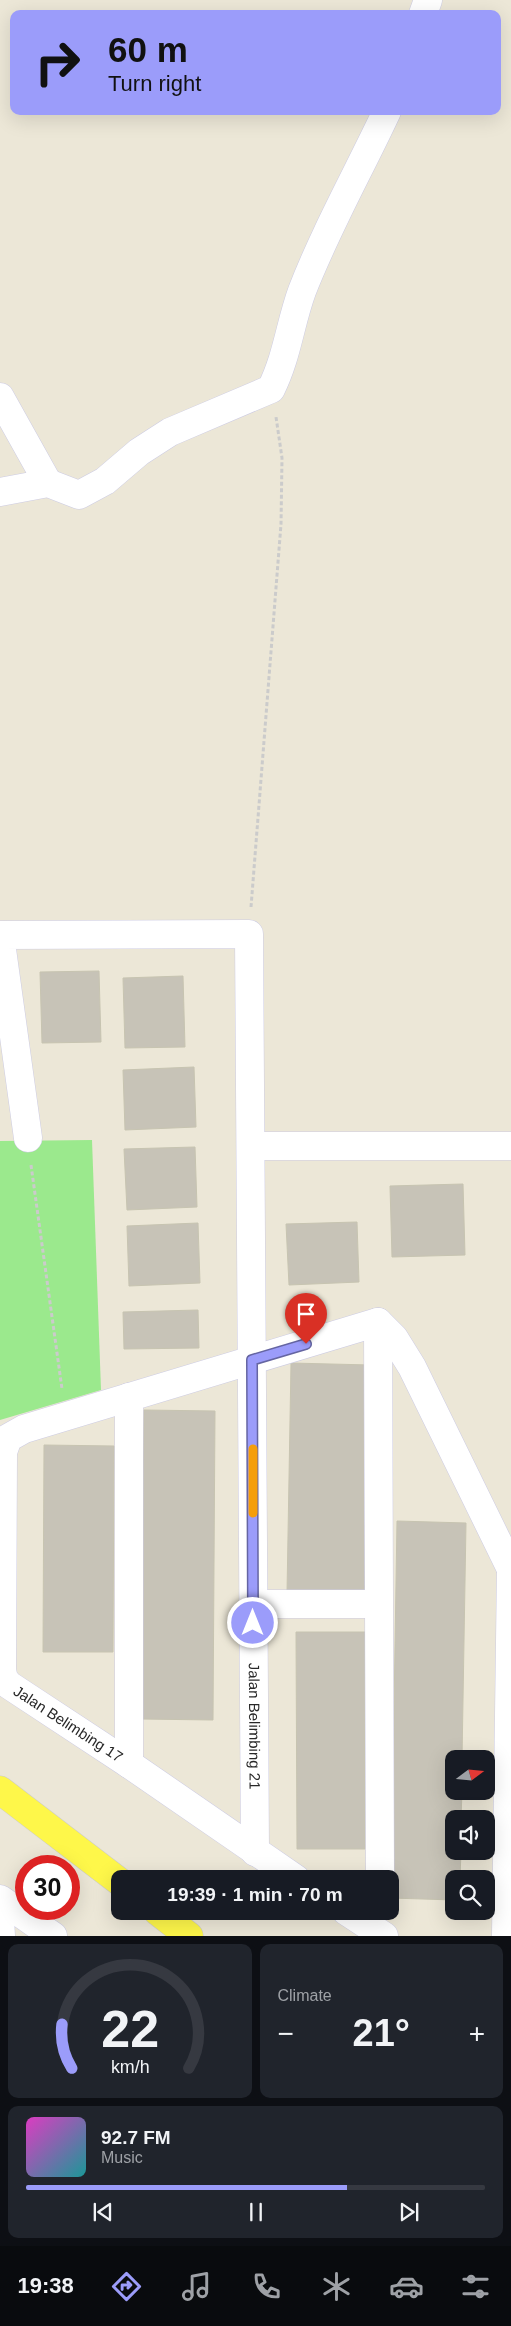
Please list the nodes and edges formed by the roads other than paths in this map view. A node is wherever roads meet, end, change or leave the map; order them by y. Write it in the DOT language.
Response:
graph roads {
  1 [pos="385,115"];
  2 [pos="0,397"];
  3 [pos="48,483"];
  4 [pos="0,492"];
  5 [pos="0,935"];
  6 [pos="28,1138"];
  7 [pos="251,1146"];
  8 [pos="511,1146"];
  9 [pos="378,1322"];
  10 [pos="252,1360"];
  11 [pos="130,1397"];
  12 [pos="511,1569"];
  13 [pos="253,1604"];
  14 [pos="378,1604"];
  15 [pos="129,1764"];
  16 [pos="0,1790"];
  17 [pos="255,1852"];
  18 [pos="282,1870"];
  19 [pos="380,1870"];
  20 [pos="111,1875"];
  21 [pos="0,1899"];
  22 [pos="0,1920"];
  23 [pos="169,1920"];
  24 [pos="366,1920"];
  25 [pos="382,1927"];
  26 [pos="1,1936"];
  27 [pos="53,1936"];
  28 [pos="190,1936"];
  29 [pos="506,1936"];
  1 -- 3 [label="street"];
  2 -- 3 [label="street"];
  3 -- 4 [label="street"];
  5 -- 6 [label="street"];
  5 -- 7 [label="street, Jalan Belimbing 21"];
  7 -- 8 [label="street"];
  7 -- 10 [label="street, Jalan Belimbing 21"];
  9 -- 10 [label="street"];
  9 -- 12 [label="street"];
  9 -- 14 [label="street"];
  10 -- 11 [label="street"];
  10 -- 13 [label="street, Jalan Belimbing 21"];
  11 -- 15 [label="street"];
  11 -- 15 [label="street, Jalan Belimbing 17"];
  12 -- 29 [label="street"];
  13 -- 14 [label="street"];
  13 -- 17 [label="street, Jalan Belimbing 21"];
  14 -- 19 [label="street"];
  15 -- 17 [label="street, Jalan Belimbing 17"];
  16 -- 20 [label="main road"];
  17 -- 18 [label="street, Jalan Belimbing 17"];
  21 -- 27 [label="street"];
  22 -- 26 [label="street"];
  23 -- 28 [label="main road"];
  24 -- 25 [label="street"];
}
